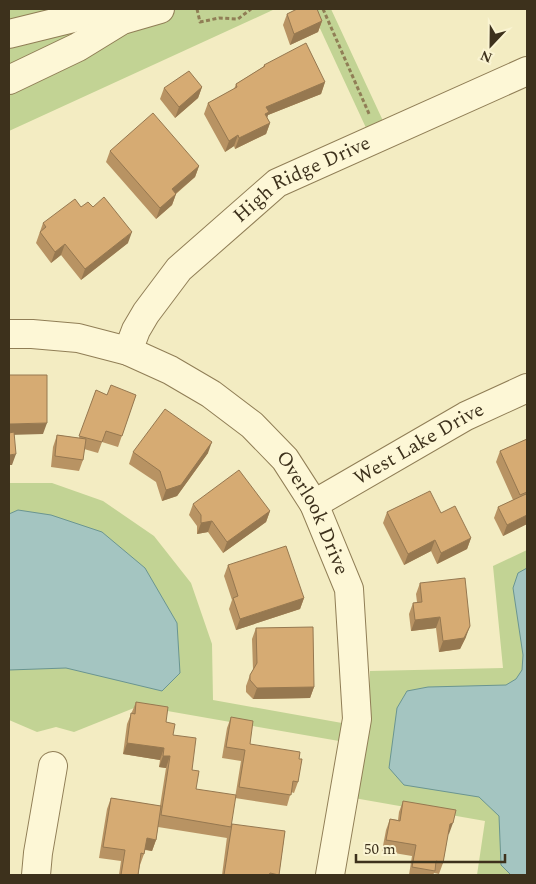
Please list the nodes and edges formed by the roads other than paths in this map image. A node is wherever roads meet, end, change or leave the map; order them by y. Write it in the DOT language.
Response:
graph roads {
  1 [pos="160,9"];
  2 [pos="122,20"];
  3 [pos="9,34"];
  4 [pos="527,71"];
  5 [pos="9,80"];
  6 [pos="9,334"];
  7 [pos="128,351"];
  8 [pos="527,388"];
  9 [pos="314,504"];
  10 [pos="53,766"];
  11 [pos="36,875"];
  12 [pos="330,875"];
  1 -- 2 [label="street"];
  2 -- 3 [label="street"];
  2 -- 5 [label="street"];
  4 -- 7 [label="street, High Ridge Drive"];
  6 -- 7 [label="street, Overlook Drive"];
  7 -- 9 [label="street, Overlook Drive"];
  8 -- 9 [label="street, West Lake Drive"];
  9 -- 12 [label="street, Overlook Drive"];
  10 -- 11 [label="street"];
}
